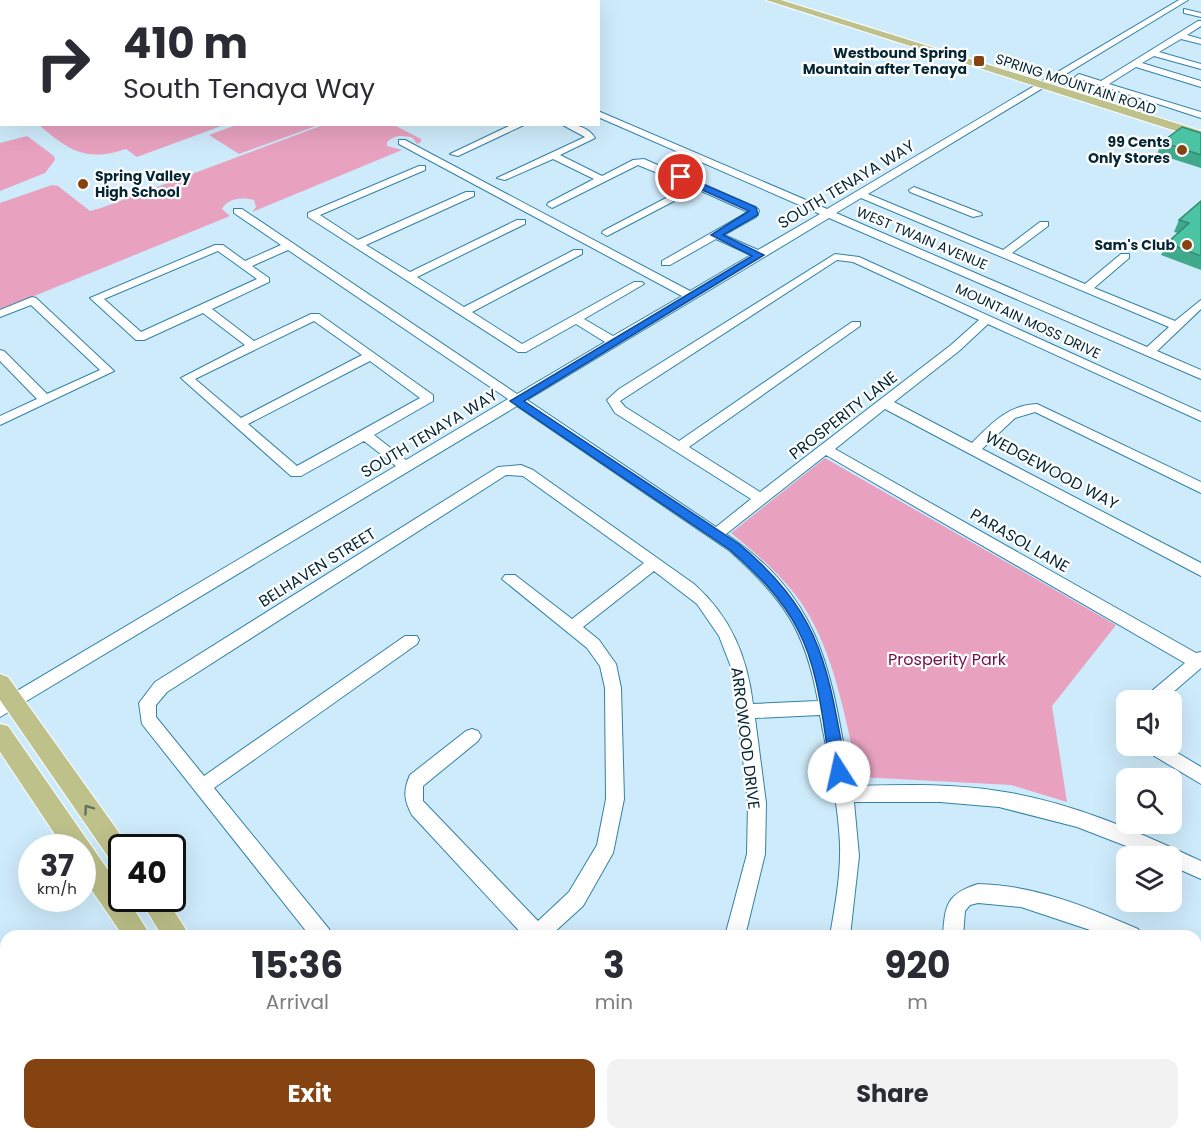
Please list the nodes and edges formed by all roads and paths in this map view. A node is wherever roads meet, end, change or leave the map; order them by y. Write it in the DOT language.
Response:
graph roads {
  1 [pos="771,0"];
  2 [pos="1184,0"];
  3 [pos="1187,11"];
  4 [pos="1201,15"];
  5 [pos="1201,23"];
  6 [pos="1181,36"];
  7 [pos="1201,42"];
  8 [pos="1153,53"];
  9 [pos="1136,64"];
  10 [pos="1201,67"];
  11 [pos="1079,76"];
  12 [pos="1103,84"];
  13 [pos="1201,84"];
  14 [pos="1040,86"];
  15 [pos="600,115"];
  16 [pos="1201,115"];
  17 [pos="518,126"];
  18 [pos="572,126"];
  19 [pos="1201,138"];
  20 [pos="402,142"];
  21 [pos="455,154"];
  22 [pos="553,155"];
  23 [pos="422,168"];
  24 [pos="502,178"];
  25 [pos="603,180"];
  26 [pos="698,185"];
  27 [pos="914,189"];
  28 [pos="470,194"];
  29 [pos="862,195"];
  30 [pos="552,205"];
  31 [pos="918,205"];
  32 [pos="238,211"];
  33 [pos="828,214"];
  34 [pos="977,215"];
  35 [pos="521,222"];
  36 [pos="1044,224"];
  37 [pos="607,233"];
  38 [pos="716,235"];
  39 [pos="358,244"];
  40 [pos="289,245"];
  41 [pos="578,252"];
  42 [pos="1004,254"];
  43 [pos="759,255"];
  44 [pos="1125,256"];
  45 [pos="666,263"];
  46 [pos="244,265"];
  47 [pos="409,277"];
  48 [pos="638,284"];
  49 [pos="1086,289"];
  50 [pos="691,296"];
  51 [pos="1201,303"];
  52 [pos="204,308"];
  53 [pos="463,312"];
  54 [pos="0,314"];
  55 [pos="576,319"];
  56 [pos="987,319"];
  57 [pos="856,324"];
  58 [pos="1176,327"];
  59 [pos="615,342"];
  60 [pos="253,346"];
  61 [pos="1149,352"];
  62 [pos="370,356"];
  63 [pos="2,360"];
  64 [pos="1201,375"];
  65 [pos="45,400"];
  66 [pos="516,401"];
  67 [pos="885,403"];
  68 [pos="1201,417"];
  69 [pos="0,421"];
  70 [pos="239,424"];
  71 [pos="364,435"];
  72 [pos="679,448"];
  73 [pos="825,449"];
  74 [pos="974,449"];
  75 [pos="405,466"];
  76 [pos="512,469"];
  77 [pos="1201,488"];
  78 [pos="761,499"];
  79 [pos="716,534"];
  80 [pos="654,563"];
  81 [pos="1201,570"];
  82 [pos="510,579"];
  83 [pos="572,627"];
  84 [pos="411,640"];
  85 [pos="1199,660"];
  86 [pos="1164,690"];
  87 [pos="4,699"];
  88 [pos="828,708"];
  89 [pos="746,711"];
  90 [pos="0,733"];
  91 [pos="472,736"];
  92 [pos="1168,756"];
  93 [pos="1201,776"];
  94 [pos="202,787"];
  95 [pos="843,794"];
  96 [pos="69,834"];
  97 [pos="108,837"];
  98 [pos="1201,870"];
  99 [pos="96,874"];
  100 [pos="161,912"];
  101 [pos="134,930"];
  102 [pos="173,930"];
  103 [pos="317,930"];
  104 [pos="530,930"];
  105 [pos="542,930"];
  106 [pos="737,930"];
  107 [pos="841,930"];
  108 [pos="953,930"];
  109 [pos="1118,930"];
  1 -- 14 [label="main road, SPRING MOUNTAIN ROAD"];
  2 -- 14 [label="street, SOUTH TENAYA WAY"];
  3 -- 4 [label="street"];
  5 -- 6 [label="street"];
  6 -- 7 [label="street"];
  6 -- 8 [label="street"];
  8 -- 9 [label="street"];
  8 -- 10 [label="street"];
  9 -- 12 [label="street"];
  9 -- 13 [label="street"];
  11 -- 12 [label="street"];
  12 -- 16 [label="street"];
  14 -- 19 [label="main road, SPRING MOUNTAIN ROAD"];
  14 -- 19 [label="main road, SPRING MOUNTAIN ROAD"];
  14 -- 29 [label="street, SOUTH TENAYA WAY"];
  15 -- 33 [label="street, WEST TWAIN AVENUE"];
  17 -- 21 [label="street"];
  18 -- 22 [label="street"];
  20 -- 50 [label="street"];
  22 -- 24 [label="street"];
  22 -- 25 [label="street"];
  23 -- 39 [label="street"];
  25 -- 26 [label="street"];
  25 -- 30 [label="street"];
  26 -- 37 [label="street"];
  26 -- 38 [label="street"];
  27 -- 31 [label="street"];
  28 -- 39 [label="street"];
  29 -- 31 [label="street"];
  29 -- 33 [label="street, SOUTH TENAYA WAY"];
  31 -- 34 [label="street"];
  31 -- 42 [label="street"];
  32 -- 40 [label="street"];
  33 -- 43 [label="street, SOUTH TENAYA WAY"];
  33 -- 61 [label="street, WEST TWAIN AVENUE"];
  35 -- 47 [label="street"];
  36 -- 42 [label="street"];
  38 -- 43 [label="street"];
  38 -- 45 [label="street"];
  39 -- 47 [label="street"];
  40 -- 46 [label="street"];
  40 -- 66 [label="street"];
  41 -- 53 [label="street"];
  42 -- 49 [label="street"];
  43 -- 50 [label="street, SOUTH TENAYA WAY"];
  44 -- 49 [label="street"];
  46 -- 52 [label="street"];
  46 -- 52 [label="street"];
  47 -- 53 [label="street"];
  48 -- 55 [label="street"];
  49 -- 58 [label="street"];
  50 -- 59 [label="street, SOUTH TENAYA WAY"];
  51 -- 58 [label="street"];
  52 -- 60 [label="street"];
  53 -- 55 [label="street"];
  54 -- 65 [label="street"];
  55 -- 59 [label="street"];
  56 -- 67 [label="street, PROSPERITY LANE"];
  56 -- 68 [label="street, MOUNTAIN MOSS DRIVE"];
  56 -- 72 [label="street, MOUNTAIN MOSS DRIVE"];
  57 -- 72 [label="street"];
  58 -- 61 [label="street"];
  59 -- 66 [label="street, SOUTH TENAYA WAY"];
  60 -- 62 [label="street"];
  60 -- 70 [label="street"];
  61 -- 64 [label="street, WEST TWAIN AVENUE"];
  62 -- 70 [label="street"];
  62 -- 71 [label="street"];
  63 -- 65 [label="street"];
  65 -- 69 [label="street"];
  66 -- 75 [label="street, SOUTH TENAYA WAY"];
  66 -- 79 [label="street"];
  67 -- 73 [label="street, PROSPERITY LANE"];
  67 -- 74 [label="street, WEDGEWOOD WAY"];
  70 -- 71 [label="street"];
  71 -- 75 [label="street"];
  72 -- 78 [label="street"];
  73 -- 78 [label="street, PROSPERITY LANE"];
  73 -- 85 [label="street, PARASOL LANE"];
  74 -- 77 [label="street"];
  74 -- 81 [label="street, WEDGEWOOD WAY"];
  75 -- 87 [label="street, SOUTH TENAYA WAY"];
  76 -- 80 [label="street, ARROWOOD DRIVE"];
  76 -- 94 [label="street, BELHAVEN STREET"];
  78 -- 79 [label="street, PROSPERITY LANE"];
  79 -- 88 [label="street"];
  80 -- 83 [label="street"];
  80 -- 89 [label="street, ARROWOOD DRIVE"];
  82 -- 83 [label="street"];
  83 -- 105 [label="street"];
  84 -- 94 [label="street"];
  85 -- 86 [label="street"];
  97 -- 87 [label="main road, one-way"];
  88 -- 89 [label="street"];
  88 -- 95 [label="street"];
  89 -- 106 [label="street, ARROWOOD DRIVE"];
  90 -- 96 [label="main road"];
  91 -- 104 [label="street"];
  92 -- 93 [label="street"];
  94 -- 103 [label="street"];
  95 -- 98 [label="street"];
  95 -- 107 [label="street"];
  99 -- 101 [label="main road"];
  100 -- 102 [label="main road"];
  108 -- 109 [label="street"];
}
